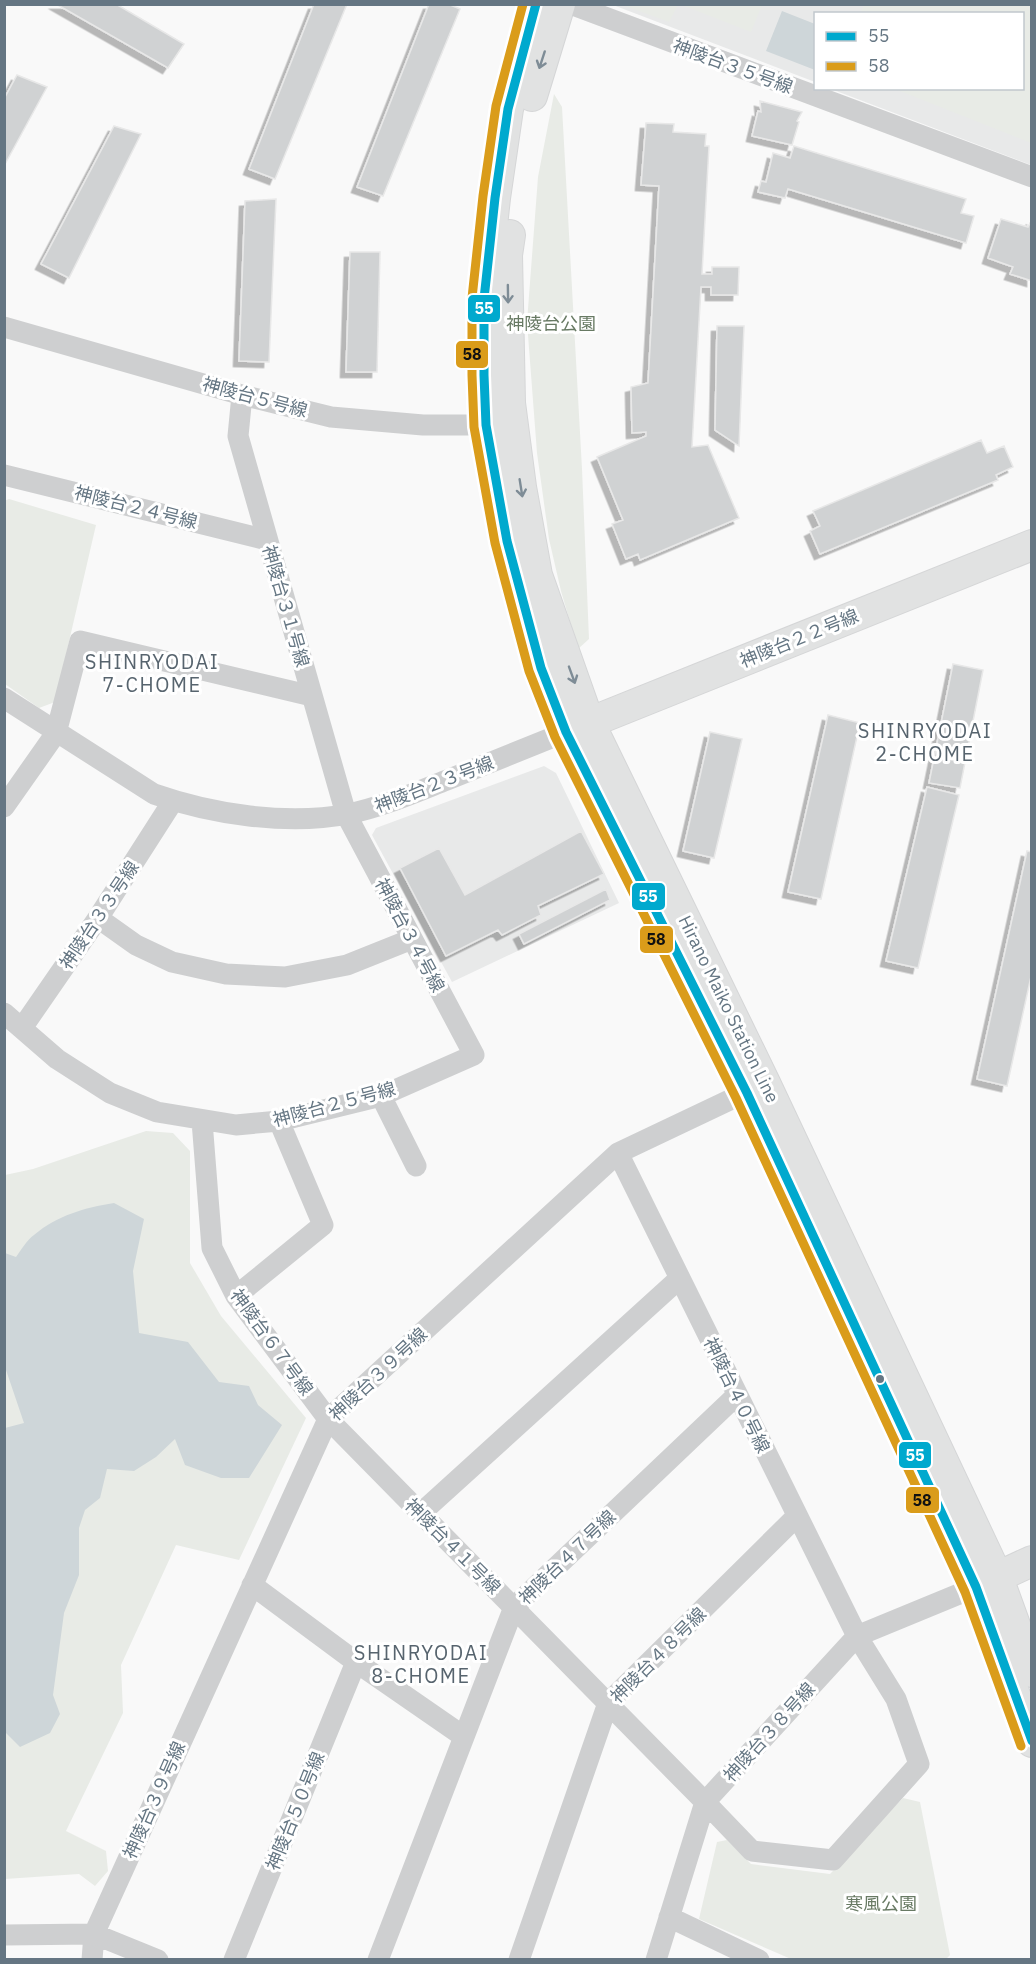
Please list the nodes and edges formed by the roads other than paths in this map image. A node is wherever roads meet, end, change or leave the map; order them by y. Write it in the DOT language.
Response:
graph roads {
  1 [pos="536,4"];
  2 [pos="560,4"];
  3 [pos="570,4"];
  4 [pos="1032,177"];
  5 [pos="4,327"];
  6 [pos="242,395"];
  7 [pos="499,423"];
  8 [pos="4,475"];
  9 [pos="267,540"];
  10 [pos="1032,544"];
  11 [pos="312,696"];
  12 [pos="4,698"];
  13 [pos="578,727"];
  14 [pos="56,733"];
  15 [pos="173,801"];
  16 [pos="4,807"];
  17 [pos="346,814"];
  18 [pos="98,918"];
  19 [pos="412,939"];
  20 [pos="4,1013"];
  21 [pos="22,1028"];
  22 [pos="474,1055"];
  23 [pos="756,1088"];
  24 [pos="381,1096"];
  25 [pos="202,1121"];
  26 [pos="279,1121"];
  27 [pos="618,1153"];
  28 [pos="416,1166"];
  29 [pos="680,1278"];
  30 [pos="236,1296"];
  31 [pos="737,1395"];
  32 [pos="328,1419"];
  33 [pos="421,1513"];
  34 [pos="797,1516"];
  35 [pos="1032,1561"];
  36 [pos="987,1582"];
  37 [pos="252,1585"];
  38 [pos="513,1607"];
  39 [pos="857,1636"];
  40 [pos="356,1662"];
  41 [pos="1032,1672"];
  42 [pos="608,1703"];
  43 [pos="464,1736"];
  44 [pos="1032,1742"];
  45 [pos="705,1802"];
  46 [pos="669,1917"];
  47 [pos="94,1934"];
  48 [pos="4,1935"];
  49 [pos="92,1959"];
  50 [pos="158,1959"];
  51 [pos="234,1959"];
  52 [pos="378,1959"];
  53 [pos="519,1959"];
  54 [pos="656,1959"];
  55 [pos="759,1959"];
  1 -- 7 [label="main road, Hirano Maiko Station Line"];
  2 -- 7 [label="main road, Hirano Maiko Station Line, one-way"];
  3 -- 4 [label="street, 神陵台３５号線"];
  5 -- 6 [label="street, 神陵台５号線"];
  6 -- 7 [label="street, 神陵台５号線"];
  6 -- 9 [label="street, 神陵台３１号線"];
  7 -- 13 [label="main road, Hirano Maiko Station Line"];
  8 -- 9 [label="street, 神陵台２４号線"];
  9 -- 11 [label="street, 神陵台３１号線"];
  10 -- 13 [label="main road, 神陵台２２号線"];
  11 -- 14 [label="street"];
  11 -- 17 [label="street, 神陵台３１号線"];
  12 -- 14 [label="street, 神陵台２３号線"];
  13 -- 17 [label="street, 神陵台２３号線"];
  13 -- 23 [label="main road, Hirano Maiko Station Line"];
  14 -- 15 [label="street, 神陵台２３号線"];
  14 -- 16 [label="street"];
  15 -- 17 [label="street, 神陵台２３号線"];
  15 -- 18 [label="street, 神陵台３３号線"];
  17 -- 19 [label="street, 神陵台３４号線"];
  18 -- 19 [label="street"];
  18 -- 21 [label="street, 神陵台３３号線"];
  19 -- 22 [label="street, 神陵台３４号線"];
  20 -- 21 [label="street, 神陵台２５号線"];
  21 -- 25 [label="street, 神陵台２５号線"];
  22 -- 24 [label="street, 神陵台２５号線"];
  23 -- 27 [label="street, 神陵台３９号線"];
  23 -- 36 [label="main road, Hirano Maiko Station Line"];
  24 -- 26 [label="street, 神陵台２５号線"];
  24 -- 28 [label="street"];
  25 -- 26 [label="street, 神陵台２５号線"];
  25 -- 30 [label="street, 神陵台６７号線"];
  26 -- 30 [label="street"];
  27 -- 29 [label="street, 神陵台４０号線"];
  27 -- 32 [label="street, 神陵台３９号線"];
  29 -- 31 [label="street, 神陵台４０号線"];
  29 -- 33 [label="street"];
  30 -- 32 [label="street, 神陵台６７号線"];
  31 -- 34 [label="street, 神陵台４０号線"];
  31 -- 38 [label="street, 神陵台４７号線"];
  32 -- 33 [label="street, 神陵台４１号線"];
  32 -- 37 [label="street, 神陵台３９号線"];
  33 -- 38 [label="street, 神陵台４１号線"];
  34 -- 39 [label="street, 神陵台４０号線"];
  34 -- 42 [label="street, 神陵台４８号線"];
  35 -- 36 [label="main road"];
  36 -- 39 [label="street, 神陵台３８号線"];
  36 -- 41 [label="main road, Hirano Maiko Station Line"];
  36 -- 44 [label="main road, Hirano Maiko Station Line"];
  37 -- 40 [label="street"];
  37 -- 47 [label="street, 神陵台３９号線"];
  38 -- 42 [label="street, 神陵台４１号線"];
  38 -- 43 [label="street, 神陵台４７号線"];
  39 -- 45 [label="street, 神陵台３８号線"];
  39 -- 45 [label="street, 神陵台４０号線"];
  40 -- 43 [label="street"];
  40 -- 51 [label="street, 神陵台５０号線"];
  42 -- 45 [label="street, 神陵台４１号線"];
  42 -- 53 [label="street, 神陵台４８号線"];
  43 -- 52 [label="street, 神陵台４７号線"];
  45 -- 46 [label="street, 神陵台３８号線"];
  46 -- 54 [label="street, 神陵台３８号線"];
  46 -- 55 [label="street"];
  47 -- 48 [label="street"];
  47 -- 49 [label="street, 神陵台３９号線"];
  47 -- 50 [label="street"];
}
